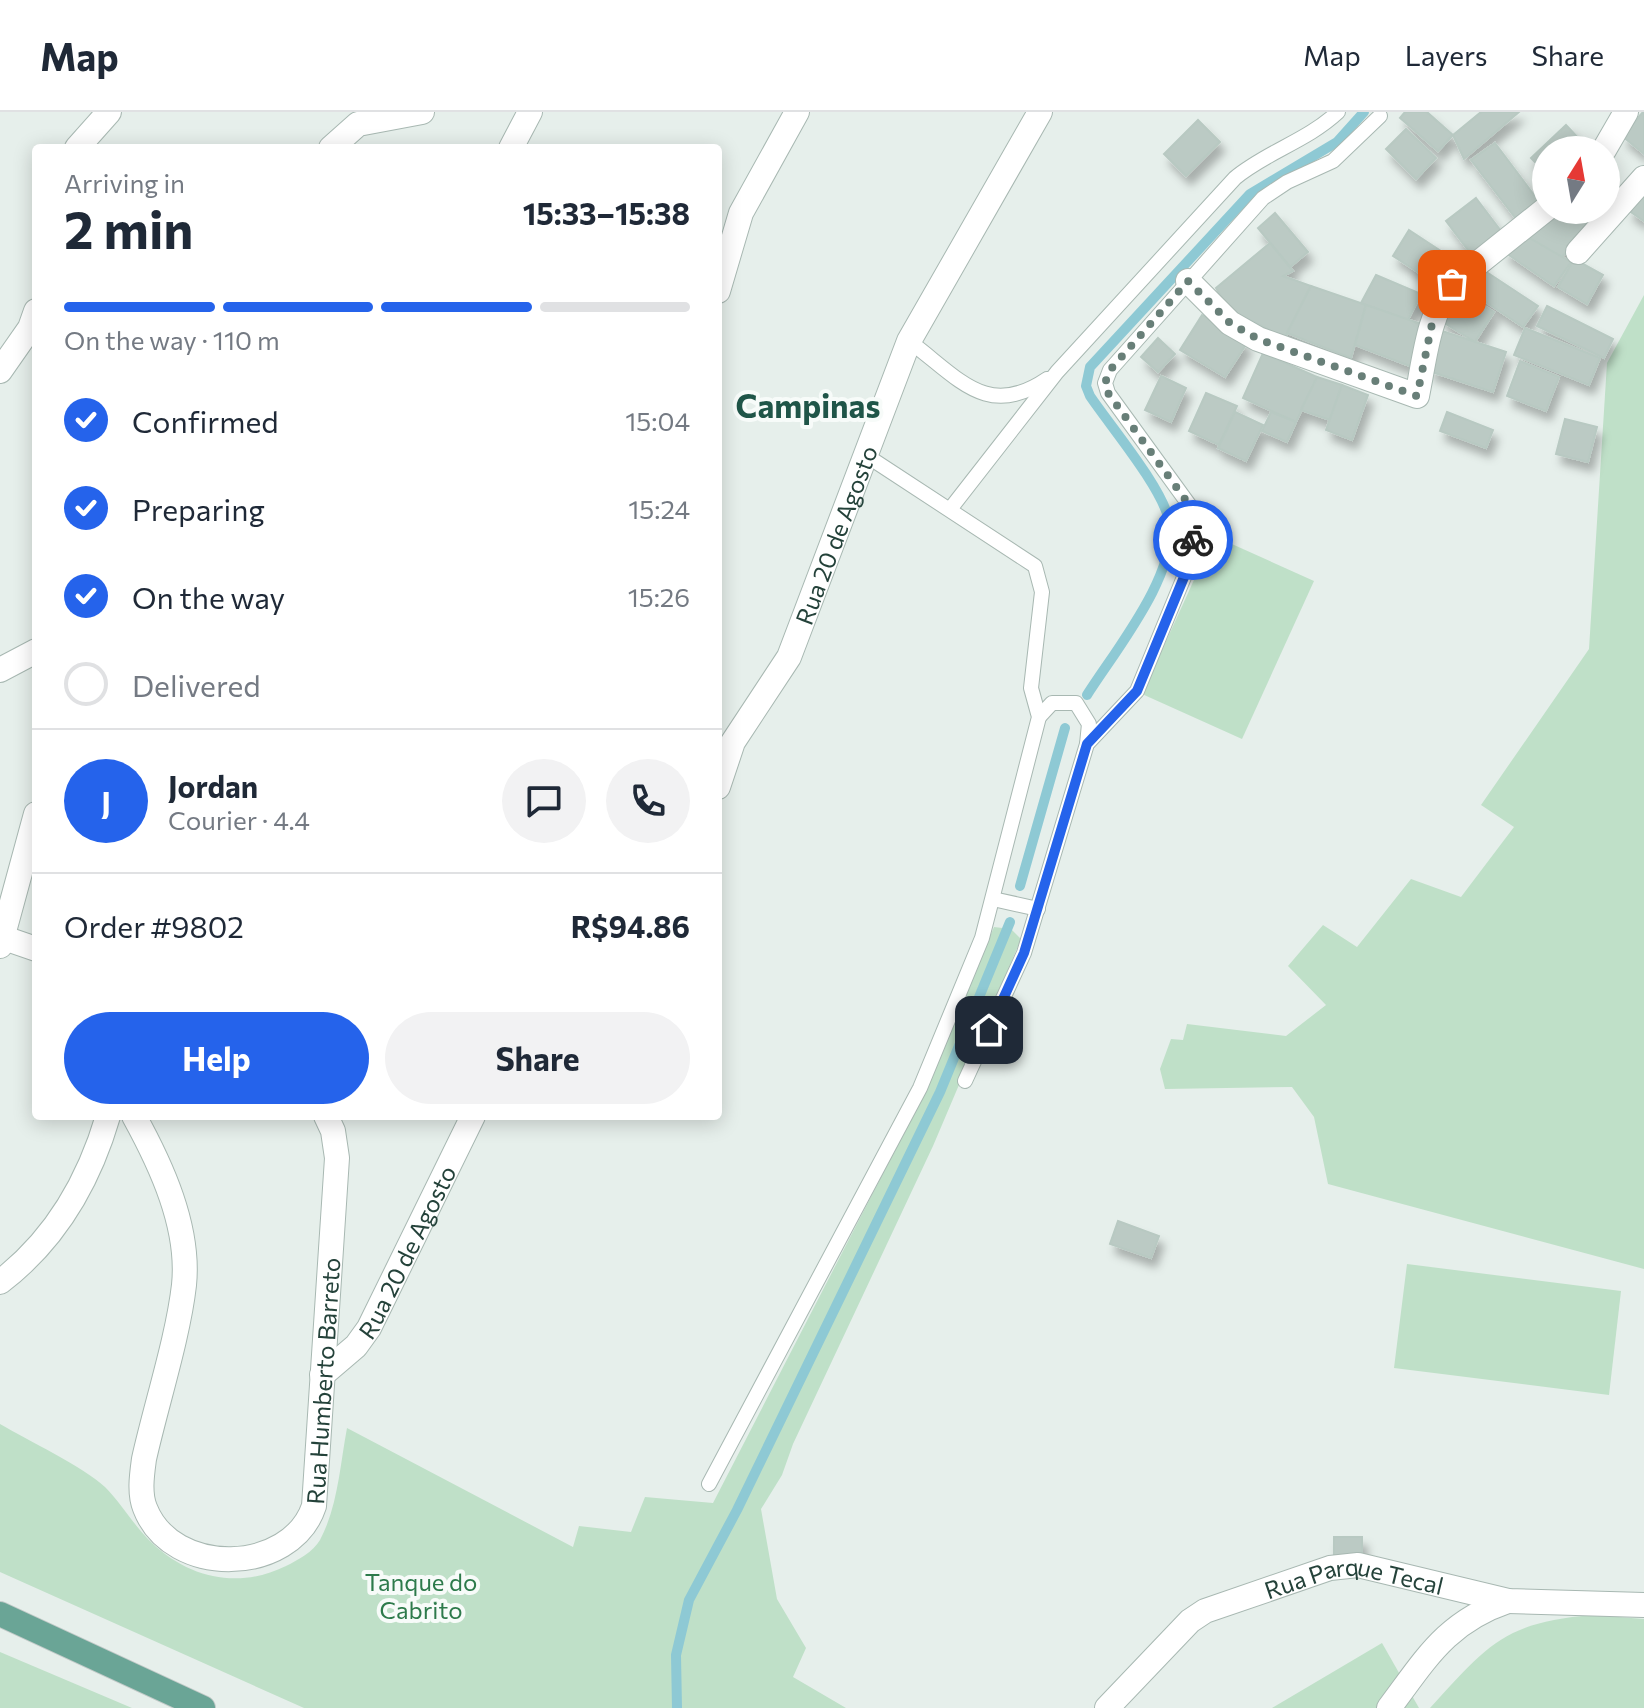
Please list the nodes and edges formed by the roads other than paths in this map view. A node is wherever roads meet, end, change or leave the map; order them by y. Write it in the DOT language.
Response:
graph roads {
  1 [pos="109,112"];
  2 [pos="422,112"];
  3 [pos="530,112"];
  4 [pos="797,112"];
  5 [pos="1040,112"];
  6 [pos="1338,112"];
  7 [pos="1626,112"];
  8 [pos="1380,116"];
  9 [pos="1612,136"];
  10 [pos="81,144"];
  11 [pos="336,144"];
  12 [pos="513,144"];
  13 [pos="1644,178"];
  14 [pos="1532,220"];
  15 [pos="1578,252"];
  16 [pos="722,277"];
  17 [pos="1188,281"];
  18 [pos="32,322"];
  19 [pos="909,341"];
  20 [pos="0,371"];
  21 [pos="1057,372"];
  22 [pos="864,454"];
  23 [pos="951,508"];
  24 [pos="32,653"];
  25 [pos="0,670"];
  26 [pos="1039,717"];
  27 [pos="1087,744"];
  28 [pos="722,775"];
  29 [pos="32,829"];
  30 [pos="993,899"];
  31 [pos="1038,909"];
  32 [pos="2,942"];
  33 [pos="32,948"];
  34 [pos="965,1081"];
  35 [pos="107,1120"];
  36 [pos="136,1120"];
  37 [pos="328,1120"];
  38 [pos="471,1120"];
  39 [pos="0,1282"];
  40 [pos="322,1375"];
  41 [pos="709,1484"];
  42 [pos="1508,1601"];
  43 [pos="1644,1605"];
  44 [pos="0,1614"];
  45 [pos="0,1634"];
  46 [pos="102,1661"];
  47 [pos="203,1708"];
  48 [pos="1107,1708"];
  49 [pos="1389,1708"];
  1 -- 10 [label="street"];
  2 -- 11 [label="street"];
  3 -- 12 [label="street"];
  4 -- 16 [label="street"];
  5 -- 19 [label="street, Rua 20 de Agosto"];
  6 -- 21 [label="lane"];
  7 -- 9 [label="street"];
  8 -- 17 [label="lane"];
  13 -- 15 [label="street"];
  14 -- 17 [label="street"];
  17 -- 27 [label="lane"];
  18 -- 20 [label="street"];
  19 -- 21 [label="lane"];
  19 -- 22 [label="street, Rua 20 de Agosto"];
  21 -- 23 [label="lane"];
  22 -- 23 [label="lane"];
  22 -- 28 [label="street, Rua 20 de Agosto"];
  23 -- 26 [label="lane"];
  24 -- 25 [label="street"];
  26 -- 27 [label="lane"];
  26 -- 30 [label="lane"];
  27 -- 31 [label="lane"];
  29 -- 32 [label="street"];
  30 -- 31 [label="lane"];
  30 -- 41 [label="lane"];
  31 -- 34 [label="lane"];
  32 -- 33 [label="street"];
  35 -- 39 [label="street"];
  36 -- 40 [label="street, Rua Humberto Barreto"];
  37 -- 40 [label="street, Rua Humberto Barreto"];
  38 -- 40 [label="street, Rua 20 de Agosto"];
  42 -- 43 [label="street, Rua Parque Tecal"];
  42 -- 48 [label="street, Rua Parque Tecal"];
  42 -- 49 [label="street"];
  44 -- 46 [label="main road"];
  45 -- 46 [label="main road"];
  46 -- 47 [label="main road"];
}
